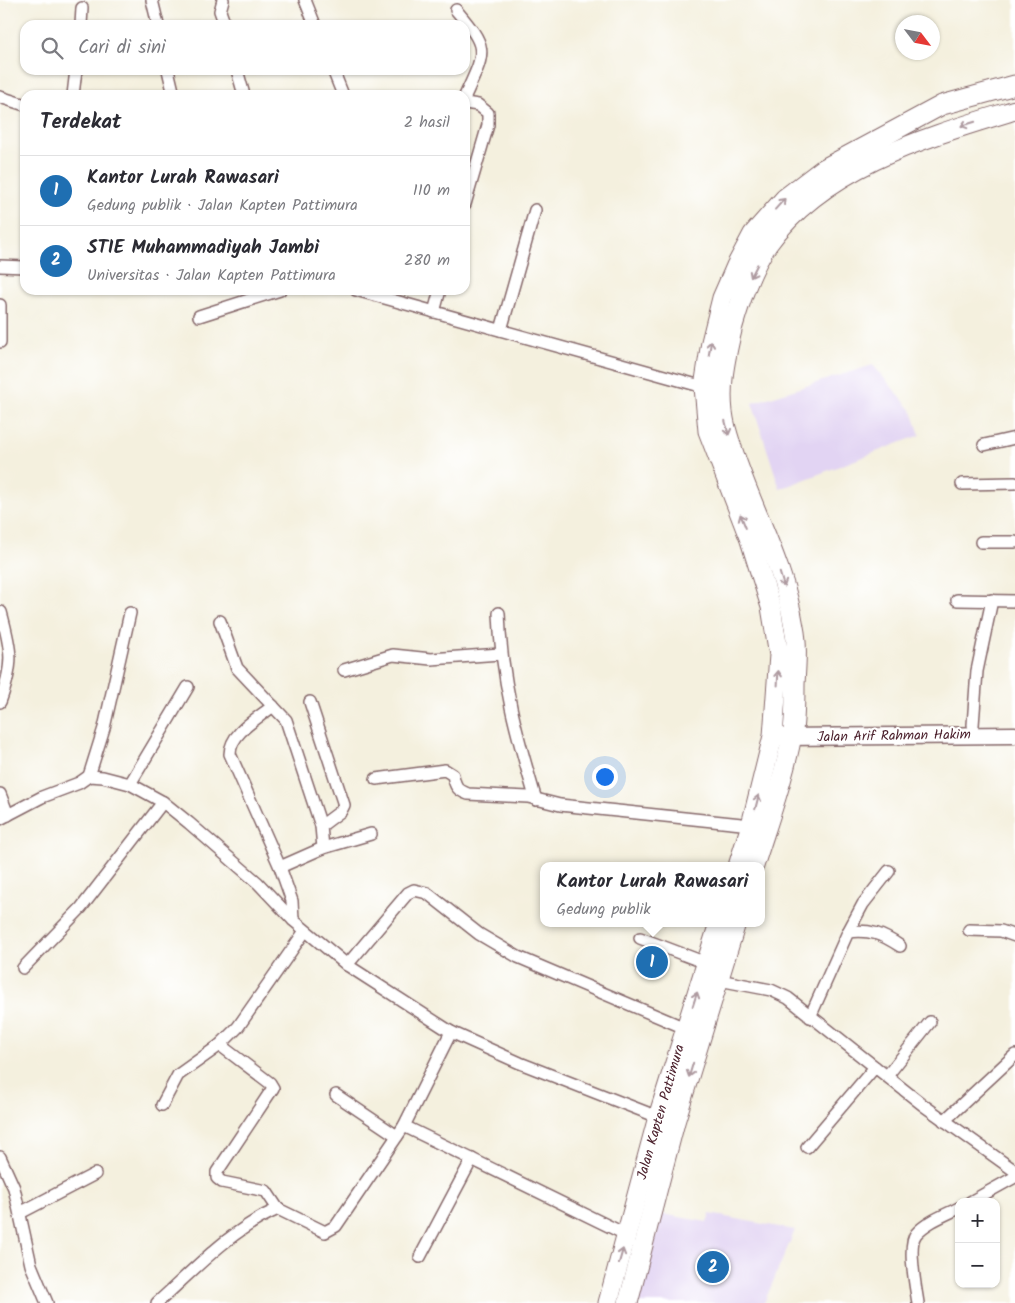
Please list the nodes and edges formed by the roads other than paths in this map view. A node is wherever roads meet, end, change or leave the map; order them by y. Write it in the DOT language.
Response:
graph roads {
  1 [pos="152,0"];
  2 [pos="305,0"];
  3 [pos="220,4"];
  4 [pos="82,8"];
  5 [pos="456,10"];
  6 [pos="81,20"];
  7 [pos="157,20"];
  8 [pos="224,20"];
  9 [pos="313,20"];
  10 [pos="464,20"];
  11 [pos="470,27"];
  12 [pos="75,75"];
  13 [pos="169,75"];
  14 [pos="238,75"];
  15 [pos="335,75"];
  16 [pos="1015,85"];
  17 [pos="74,90"];
  18 [pos="173,90"];
  19 [pos="243,90"];
  20 [pos="340,90"];
  21 [pos="468,90"];
  22 [pos="0,97"];
  23 [pos="20,103"];
  24 [pos="470,104"];
  25 [pos="1015,110"];
  26 [pos="470,187"];
  27 [pos="535,210"];
  28 [pos="0,266"];
  29 [pos="20,267"];
  30 [pos="265,295"];
  31 [pos="374,295"];
  32 [pos="439,295"];
  33 [pos="0,304"];
  34 [pos="434,312"];
  35 [pos="200,316"];
  36 [pos="501,330"];
  37 [pos="0,342"];
  38 [pos="704,387"];
  39 [pos="1015,438"];
  40 [pos="984,445"];
  41 [pos="1015,482"];
  42 [pos="962,484"];
  43 [pos="981,542"];
  44 [pos="1015,542"];
  45 [pos="957,600"];
  46 [pos="992,600"];
  47 [pos="1015,601"];
  48 [pos="1,612"];
  49 [pos="130,613"];
  50 [pos="498,613"];
  51 [pos="220,621"];
  52 [pos="500,654"];
  53 [pos="344,670"];
  54 [pos="188,687"];
  55 [pos="0,702"];
  56 [pos="310,702"];
  57 [pos="273,706"];
  58 [pos="973,725"];
  59 [pos="1015,725"];
  60 [pos="773,731"];
  61 [pos="792,732"];
  62 [pos="1015,735"];
  63 [pos="89,776"];
  64 [pos="376,779"];
  65 [pos="130,784"];
  66 [pos="0,794"];
  67 [pos="536,800"];
  68 [pos="163,802"];
  69 [pos="4,817"];
  70 [pos="751,825"];
  71 [pos="320,826"];
  72 [pos="371,834"];
  73 [pos="323,848"];
  74 [pos="739,862"];
  75 [pos="755,862"];
  76 [pos="280,867"];
  77 [pos="889,871"];
  78 [pos="293,920"];
  79 [pos="718,927"];
  80 [pos="735,927"];
  81 [pos="970,930"];
  82 [pos="305,931"];
  83 [pos="848,932"];
  84 [pos="1015,936"];
  85 [pos="640,938"];
  86 [pos="900,946"];
  87 [pos="706,963"];
  88 [pos="347,965"];
  89 [pos="23,968"];
  90 [pos="719,980"];
  91 [pos="810,1017"];
  92 [pos="930,1022"];
  93 [pos="686,1028"];
  94 [pos="451,1032"];
  95 [pos="220,1046"];
  96 [pos="1015,1055"];
  97 [pos="875,1067"];
  98 [pos="888,1076"];
  99 [pos="336,1095"];
  100 [pos="162,1105"];
  101 [pos="658,1117"];
  102 [pos="944,1121"];
  103 [pos="404,1126"];
  104 [pos="397,1136"];
  105 [pos="807,1147"];
  106 [pos="0,1157"];
  107 [pos="472,1159"];
  108 [pos="1015,1171"];
  109 [pos="95,1174"];
  110 [pos="1015,1178"];
  111 [pos="978,1198"];
  112 [pos="278,1210"];
  113 [pos="955,1210"];
  114 [pos="20,1213"];
  115 [pos="627,1235"];
  116 [pos="420,1257"];
  117 [pos="614,1280"];
  118 [pos="633,1284"];
  119 [pos="47,1303"];
  120 [pos="157,1303"];
  121 [pos="608,1303"];
  122 [pos="628,1303"];
  123 [pos="918,1303"];
  1 -- 7 [label="street"];
  2 -- 9 [label="street"];
  3 -- 8 [label="street"];
  4 -- 6 [label="street"];
  5 -- 10 [label="street"];
  11 -- 21 [label="street"];
  12 -- 17 [label="street"];
  13 -- 18 [label="street"];
  14 -- 19 [label="street"];
  15 -- 20 [label="street"];
  38 -- 16 [label="main road, one-way"];
  22 -- 23 [label="street"];
  24 -- 26 [label="street"];
  25 -- 61 [label="main road, one-way"];
  27 -- 36 [label="street"];
  28 -- 29 [label="street"];
  30 -- 35 [label="street"];
  31 -- 34 [label="street"];
  32 -- 34 [label="street"];
  33 -- 37 [label="street"];
  34 -- 36 [label="street"];
  36 -- 38 [label="street"];
  60 -- 38 [label="main road, one-way"];
  39 -- 40 [label="street"];
  41 -- 42 [label="street"];
  43 -- 44 [label="street"];
  45 -- 46 [label="street"];
  46 -- 47 [label="street"];
  46 -- 58 [label="street"];
  48 -- 55 [label="street"];
  49 -- 63 [label="street"];
  50 -- 52 [label="street"];
  51 -- 57 [label="street"];
  52 -- 53 [label="street"];
  52 -- 67 [label="street"];
  54 -- 65 [label="street"];
  56 -- 71 [label="street"];
  57 -- 71 [label="street"];
  57 -- 76 [label="street"];
  58 -- 59 [label="main road, Jalan Arif Rahman Hakim"];
  58 -- 61 [label="main road, Jalan Arif Rahman Hakim"];
  60 -- 61 [label="main road, Jalan Arif Rahman Hakim"];
  70 -- 60 [label="main road, one-way"];
  61 -- 62 [label="main road, Jalan Arif Rahman Hakim"];
  61 -- 75 [label="main road"];
  63 -- 65 [label="street"];
  63 -- 69 [label="street"];
  64 -- 67 [label="street"];
  65 -- 68 [label="street"];
  66 -- 69 [label="street"];
  67 -- 70 [label="street"];
  68 -- 78 [label="street"];
  68 -- 89 [label="street"];
  70 -- 74 [label="main road"];
  71 -- 73 [label="street"];
  72 -- 73 [label="street"];
  73 -- 76 [label="street"];
  76 -- 78 [label="street"];
  77 -- 83 [label="street"];
  78 -- 82 [label="street"];
  79 -- 87 [label="main road, Jalan Kapten Pattimura"];
  80 -- 90 [label="main road, Jalan Kapten Pattimura"];
  81 -- 84 [label="street"];
  82 -- 88 [label="street"];
  82 -- 95 [label="street"];
  83 -- 86 [label="street"];
  83 -- 91 [label="street"];
  85 -- 87 [label="street"];
  93 -- 87 [label="main road, Jalan Kapten Pattimura, one-way"];
  88 -- 93 [label="street"];
  88 -- 94 [label="street"];
  90 -- 91 [label="street"];
  90 -- 118 [label="main road, Jalan Kapten Pattimura, one-way"];
  91 -- 97 [label="street"];
  92 -- 98 [label="street"];
  93 -- 101 [label="main road, Jalan Kapten Pattimura"];
  94 -- 101 [label="street"];
  94 -- 103 [label="street"];
  95 -- 100 [label="street"];
  95 -- 112 [label="street"];
  96 -- 102 [label="street"];
  97 -- 98 [label="street"];
  97 -- 105 [label="street"];
  98 -- 102 [label="street"];
  99 -- 104 [label="street"];
  101 -- 115 [label="main road, Jalan Kapten Pattimura"];
  102 -- 108 [label="street"];
  103 -- 104 [label="street"];
  103 -- 107 [label="street"];
  104 -- 112 [label="street"];
  106 -- 114 [label="street"];
  107 -- 115 [label="street"];
  107 -- 116 [label="street"];
  109 -- 114 [label="street"];
  110 -- 111 [label="street"];
  112 -- 120 [label="street"];
  113 -- 123 [label="street"];
  114 -- 119 [label="street"];
  117 -- 115 [label="main road, Jalan Kapten Pattimura, one-way"];
  117 -- 118 [label="main road"];
  117 -- 121 [label="main road, Jalan Kapten Pattimura"];
  118 -- 122 [label="main road, Jalan Kapten Pattimura"];
}
